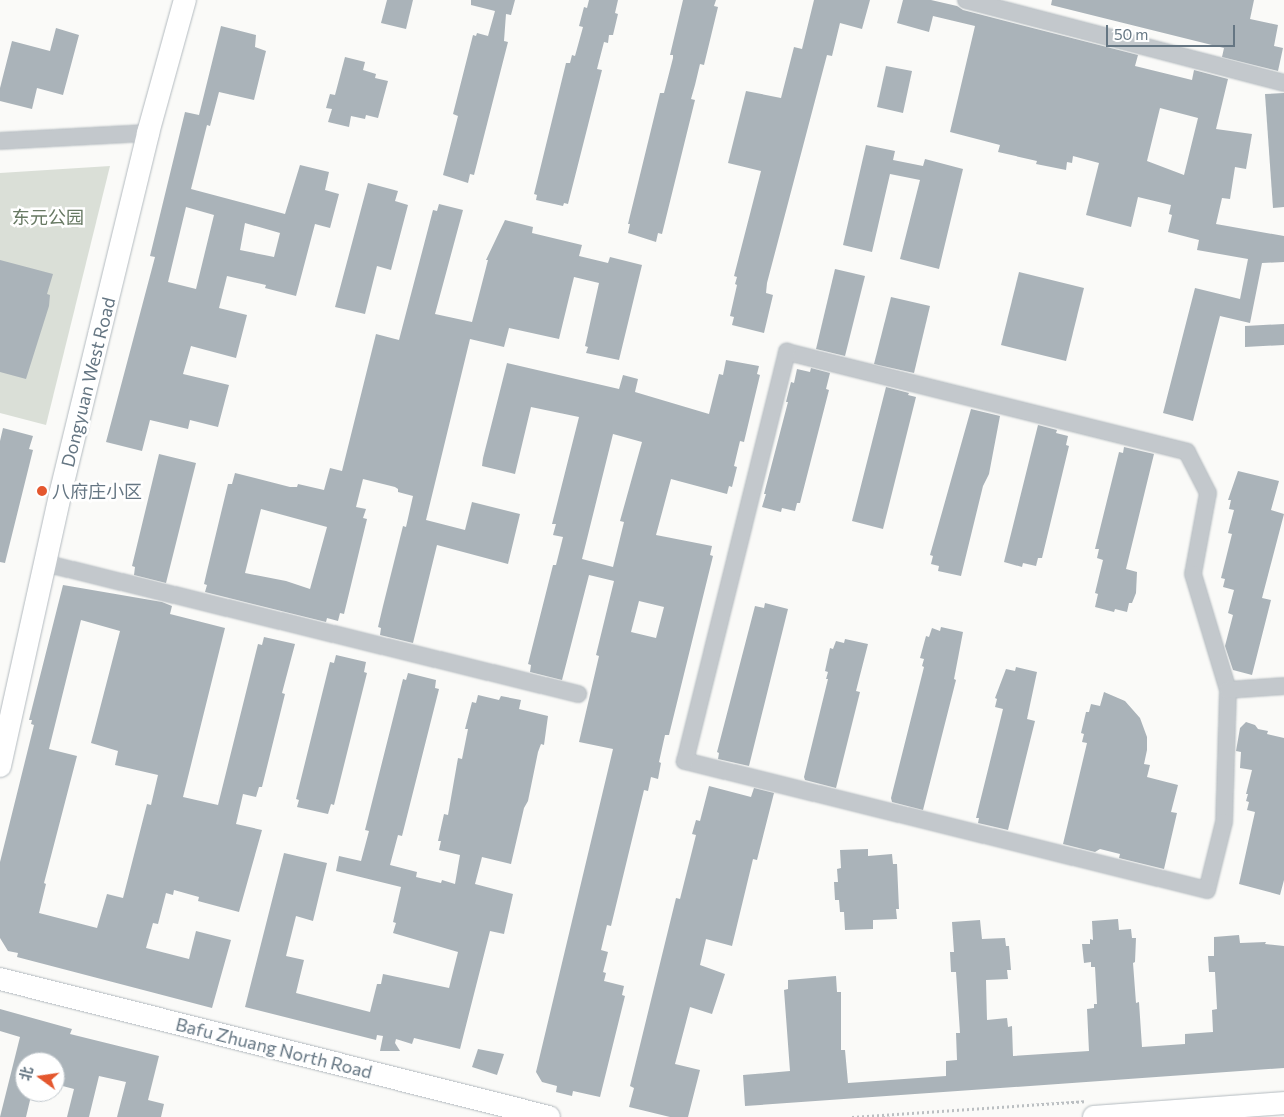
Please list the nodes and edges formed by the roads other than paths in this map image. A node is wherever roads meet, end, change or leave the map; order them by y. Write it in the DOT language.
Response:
graph roads {
  1 [pos="184,0"];
  2 [pos="966,0"];
  3 [pos="1284,83"];
  4 [pos="148,133"];
  5 [pos="0,141"];
  6 [pos="44,563"];
  7 [pos="1284,686"];
  8 [pos="1228,690"];
  9 [pos="578,694"];
  10 [pos="0,766"];
  11 [pos="0,979"];
  12 [pos="1284,1104"];
  13 [pos="1091,1109"];
  14 [pos="549,1117"];
  1 -- 4 [label="street, Dongyuan West Road"];
  2 -- 3 [label="street"];
  4 -- 5 [label="street"];
  4 -- 6 [label="street, Dongyuan West Road"];
  6 -- 9 [label="street"];
  6 -- 10 [label="street, Dongyuan West Road"];
  7 -- 8 [label="street"];
  8 -- 8 [label="street"];
  11 -- 14 [label="street, Bafu Zhuang North Road"];
  12 -- 13 [label="street"];
}
